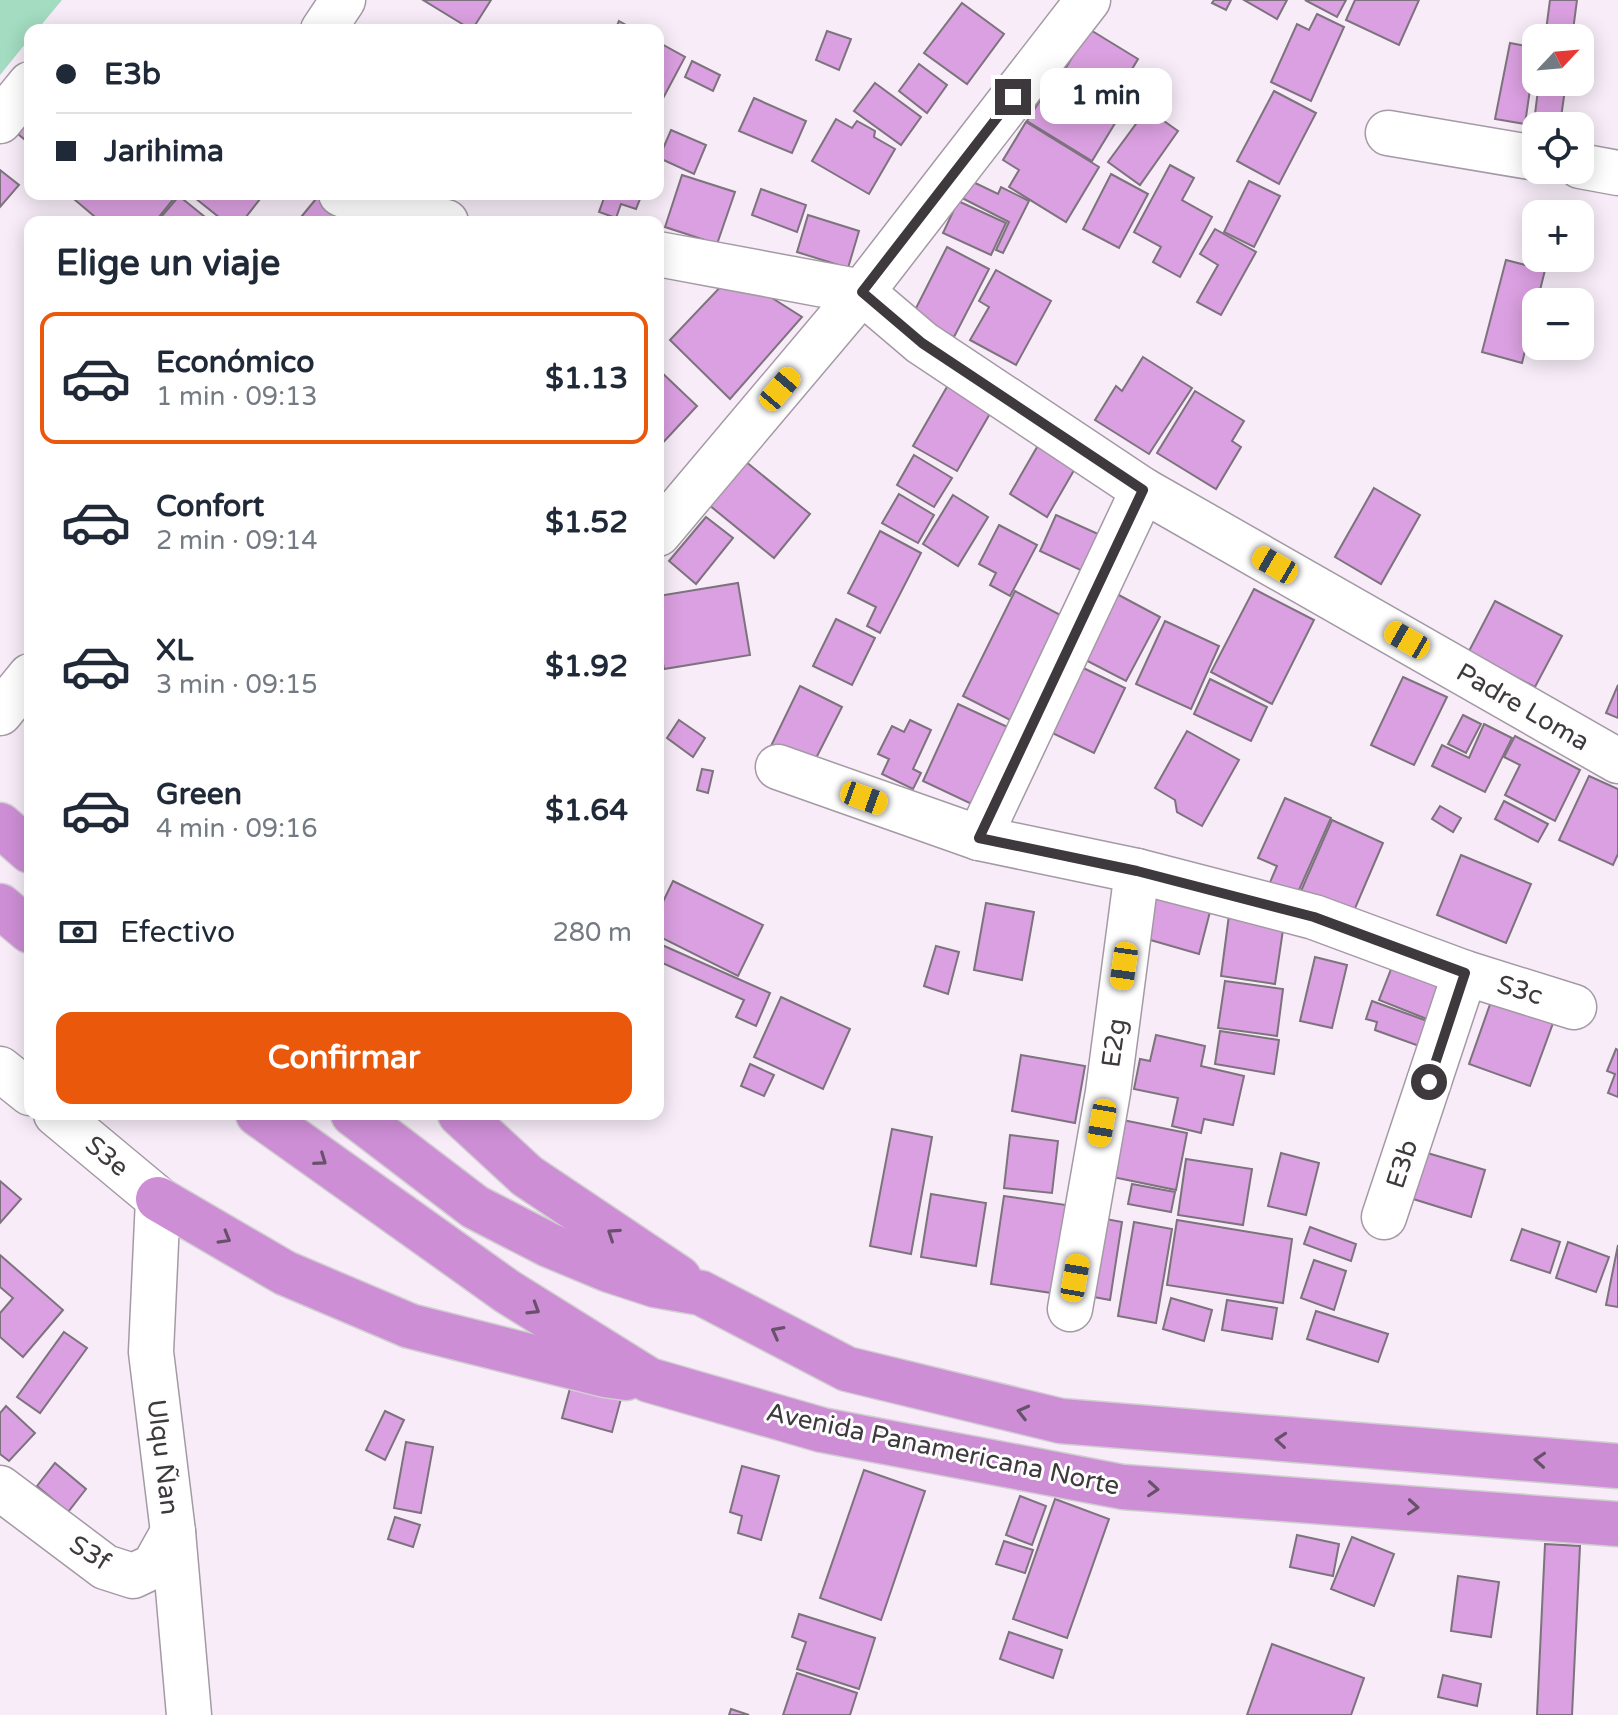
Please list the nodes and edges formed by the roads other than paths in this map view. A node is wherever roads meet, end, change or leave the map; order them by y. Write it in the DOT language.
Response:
graph roads {
  1 [pos="343,0"];
  2 [pos="1088,0"];
  3 [pos="327,24"];
  4 [pos="24,91"];
  5 [pos="0,121"];
  6 [pos="1388,133"];
  7 [pos="1522,156"];
  8 [pos="1594,169"];
  9 [pos="1618,173"];
  10 [pos="356,200"];
  11 [pos="413,216"];
  12 [pos="664,255"];
  13 [pos="862,292"];
  14 [pos="1143,490"];
  15 [pos="664,527"];
  16 [pos="1618,761"];
  17 [pos="778,767"];
  18 [pos="0,825"];
  19 [pos="979,838"];
  20 [pos="24,846"];
  21 [pos="1137,871"];
  22 [pos="0,906"];
  23 [pos="24,926"];
  24 [pos="1465,973"];
  25 [pos="1574,1007"];
  26 [pos="0,1069"];
  27 [pos="24,1088"];
  28 [pos="63,1120"];
  29 [pos="266,1120"];
  30 [pos="361,1120"];
  31 [pos="466,1120"];
  32 [pos="158,1199"];
  33 [pos="1384,1217"];
  34 [pos="701,1293"];
  35 [pos="1070,1309"];
  36 [pos="649,1380"];
  37 [pos="1618,1466"];
  38 [pos="0,1488"];
  39 [pos="1618,1524"];
  40 [pos="173,1532"];
  41 [pos="189,1715"];
  1 -- 3 [label="street"];
  2 -- 13 [label="street"];
  4 -- 5 [label="street"];
  6 -- 7 [label="street"];
  8 -- 9 [label="street"];
  10 -- 11 [label="street"];
  12 -- 13 [label="street"];
  13 -- 14 [label="street, Padre Loma"];
  13 -- 15 [label="street"];
  14 -- 16 [label="street, Padre Loma"];
  14 -- 19 [label="street"];
  17 -- 19 [label="street, S3c"];
  18 -- 20 [label="highway"];
  19 -- 21 [label="street, S3c"];
  21 -- 24 [label="street, S3c"];
  21 -- 35 [label="street, E2g"];
  22 -- 23 [label="highway"];
  24 -- 25 [label="street, S3c"];
  24 -- 33 [label="street, E3b"];
  26 -- 27 [label="street"];
  28 -- 32 [label="street, S3e"];
  29 -- 36 [label="highway, Avenida Panamericana Norte, one-way"];
  30 -- 34 [label="highway, Avenida Panamericana Norte"];
  34 -- 31 [label="highway, one-way"];
  32 -- 36 [label="highway, one-way"];
  32 -- 40 [label="street, Ulqu Ñan"];
  37 -- 34 [label="highway, Avenida Panamericana Norte, one-way"];
  36 -- 39 [label="highway, Avenida Panamericana Norte, one-way"];
  38 -- 40 [label="street, S3f"];
  40 -- 41 [label="street, Ulqu Ñan"];
}
